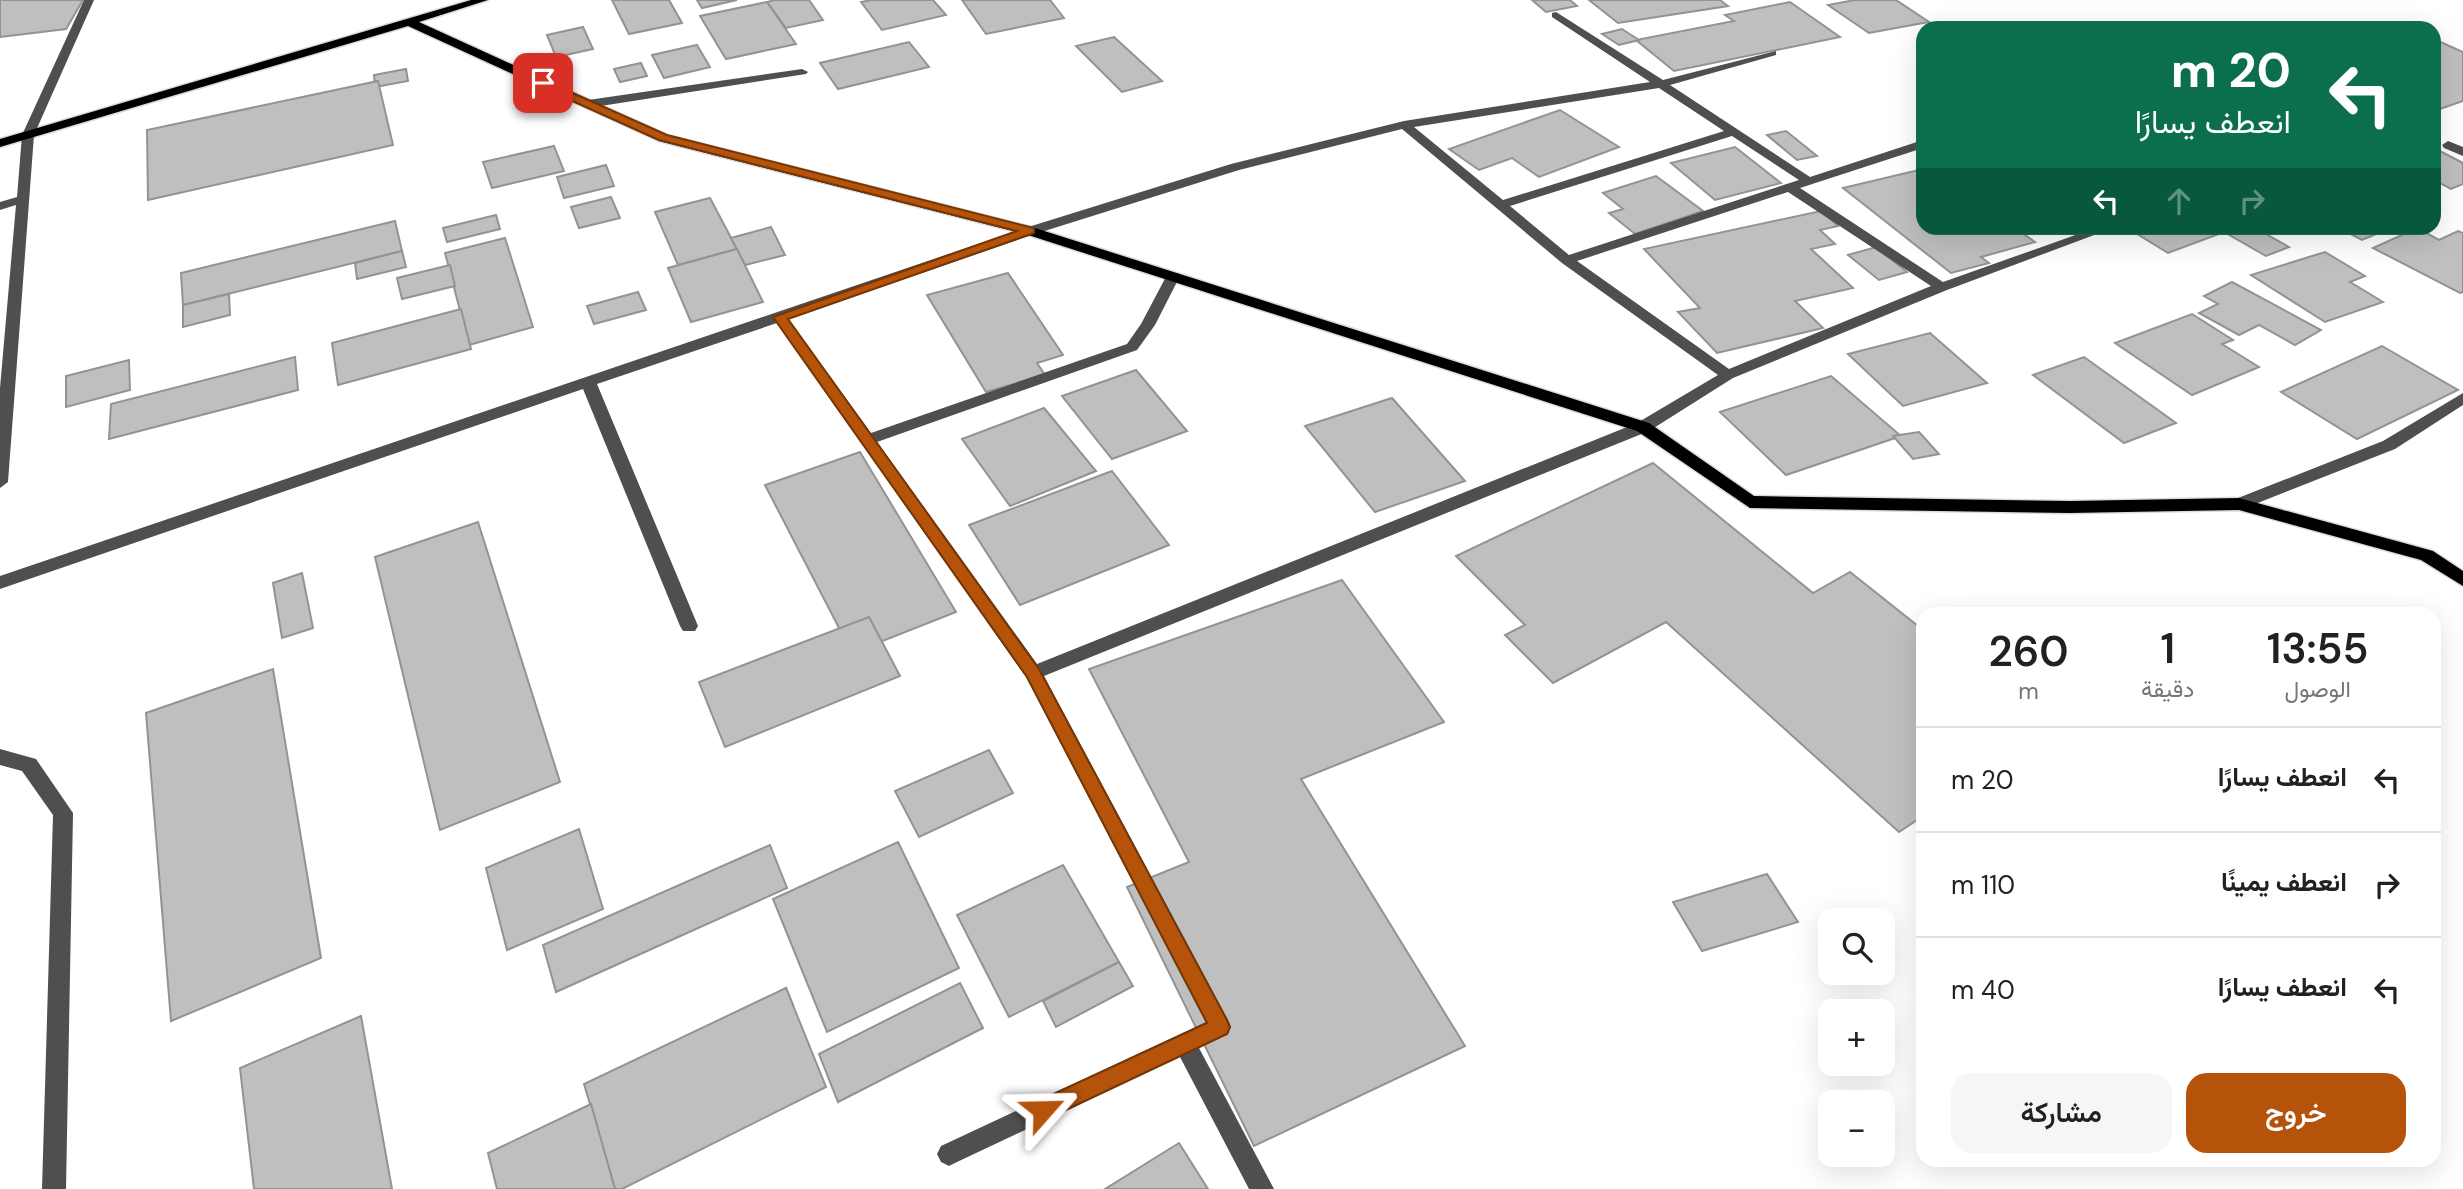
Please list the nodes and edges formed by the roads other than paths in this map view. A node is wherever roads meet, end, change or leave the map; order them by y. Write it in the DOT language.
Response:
graph roads {
  1 [pos="89,0"];
  2 [pos="483,0"];
  3 [pos="1556,15"];
  4 [pos="409,22"];
  5 [pos="1772,53"];
  6 [pos="802,72"];
  7 [pos="1661,84"];
  8 [pos="588,104"];
  9 [pos="1404,125"];
  10 [pos="1734,132"];
  11 [pos="28,135"];
  12 [pos="0,143"];
  13 [pos="2448,145"];
  14 [pos="1916,146"];
  15 [pos="2463,152"];
  16 [pos="1807,180"];
  17 [pos="1788,187"];
  18 [pos="23,199"];
  19 [pos="1500,205"];
  20 [pos="0,206"];
  21 [pos="1030,231"];
  22 [pos="2087,235"];
  23 [pos="1567,260"];
  24 [pos="1173,276"];
  25 [pos="1942,287"];
  26 [pos="780,317"];
  27 [pos="1728,376"];
  28 [pos="588,382"];
  29 [pos="4,385"];
  30 [pos="2463,398"];
  31 [pos="1643,426"];
  32 [pos="867,440"];
  33 [pos="0,482"];
  34 [pos="2239,504"];
  35 [pos="2463,580"];
  36 [pos="0,583"];
  37 [pos="689,626"];
  38 [pos="1033,673"];
  39 [pos="0,757"];
  40 [pos="1185,1044"];
  41 [pos="949,1154"];
  42 [pos="54,1189"];
  43 [pos="1262,1189"];
  1 -- 11 [label="street"];
  2 -- 4 [label="main road"];
  3 -- 7 [label="street"];
  4 -- 8 [label="main road"];
  4 -- 11 [label="main road"];
  5 -- 7 [label="street"];
  6 -- 8 [label="street"];
  7 -- 9 [label="street"];
  7 -- 10 [label="street"];
  8 -- 21 [label="main road"];
  9 -- 19 [label="street"];
  9 -- 21 [label="street"];
  10 -- 16 [label="street"];
  10 -- 19 [label="street"];
  11 -- 12 [label="main road"];
  11 -- 18 [label="street"];
  13 -- 15 [label="street"];
  14 -- 16 [label="street"];
  16 -- 17 [label="street"];
  17 -- 23 [label="street"];
  17 -- 25 [label="street"];
  18 -- 20 [label="street"];
  18 -- 29 [label="street"];
  19 -- 23 [label="street"];
  21 -- 24 [label="main road"];
  21 -- 26 [label="street"];
  22 -- 25 [label="street"];
  23 -- 27 [label="street"];
  24 -- 31 [label="main road"];
  24 -- 32 [label="street"];
  25 -- 27 [label="street"];
  26 -- 28 [label="street"];
  26 -- 32 [label="street"];
  27 -- 31 [label="street"];
  28 -- 36 [label="street"];
  28 -- 37 [label="street"];
  29 -- 33 [label="street"];
  30 -- 34 [label="street"];
  31 -- 34 [label="main road"];
  31 -- 38 [label="street"];
  32 -- 38 [label="street"];
  34 -- 35 [label="main road"];
  38 -- 40 [label="street"];
  39 -- 42 [label="street"];
  40 -- 41 [label="street"];
  40 -- 43 [label="street"];
}
